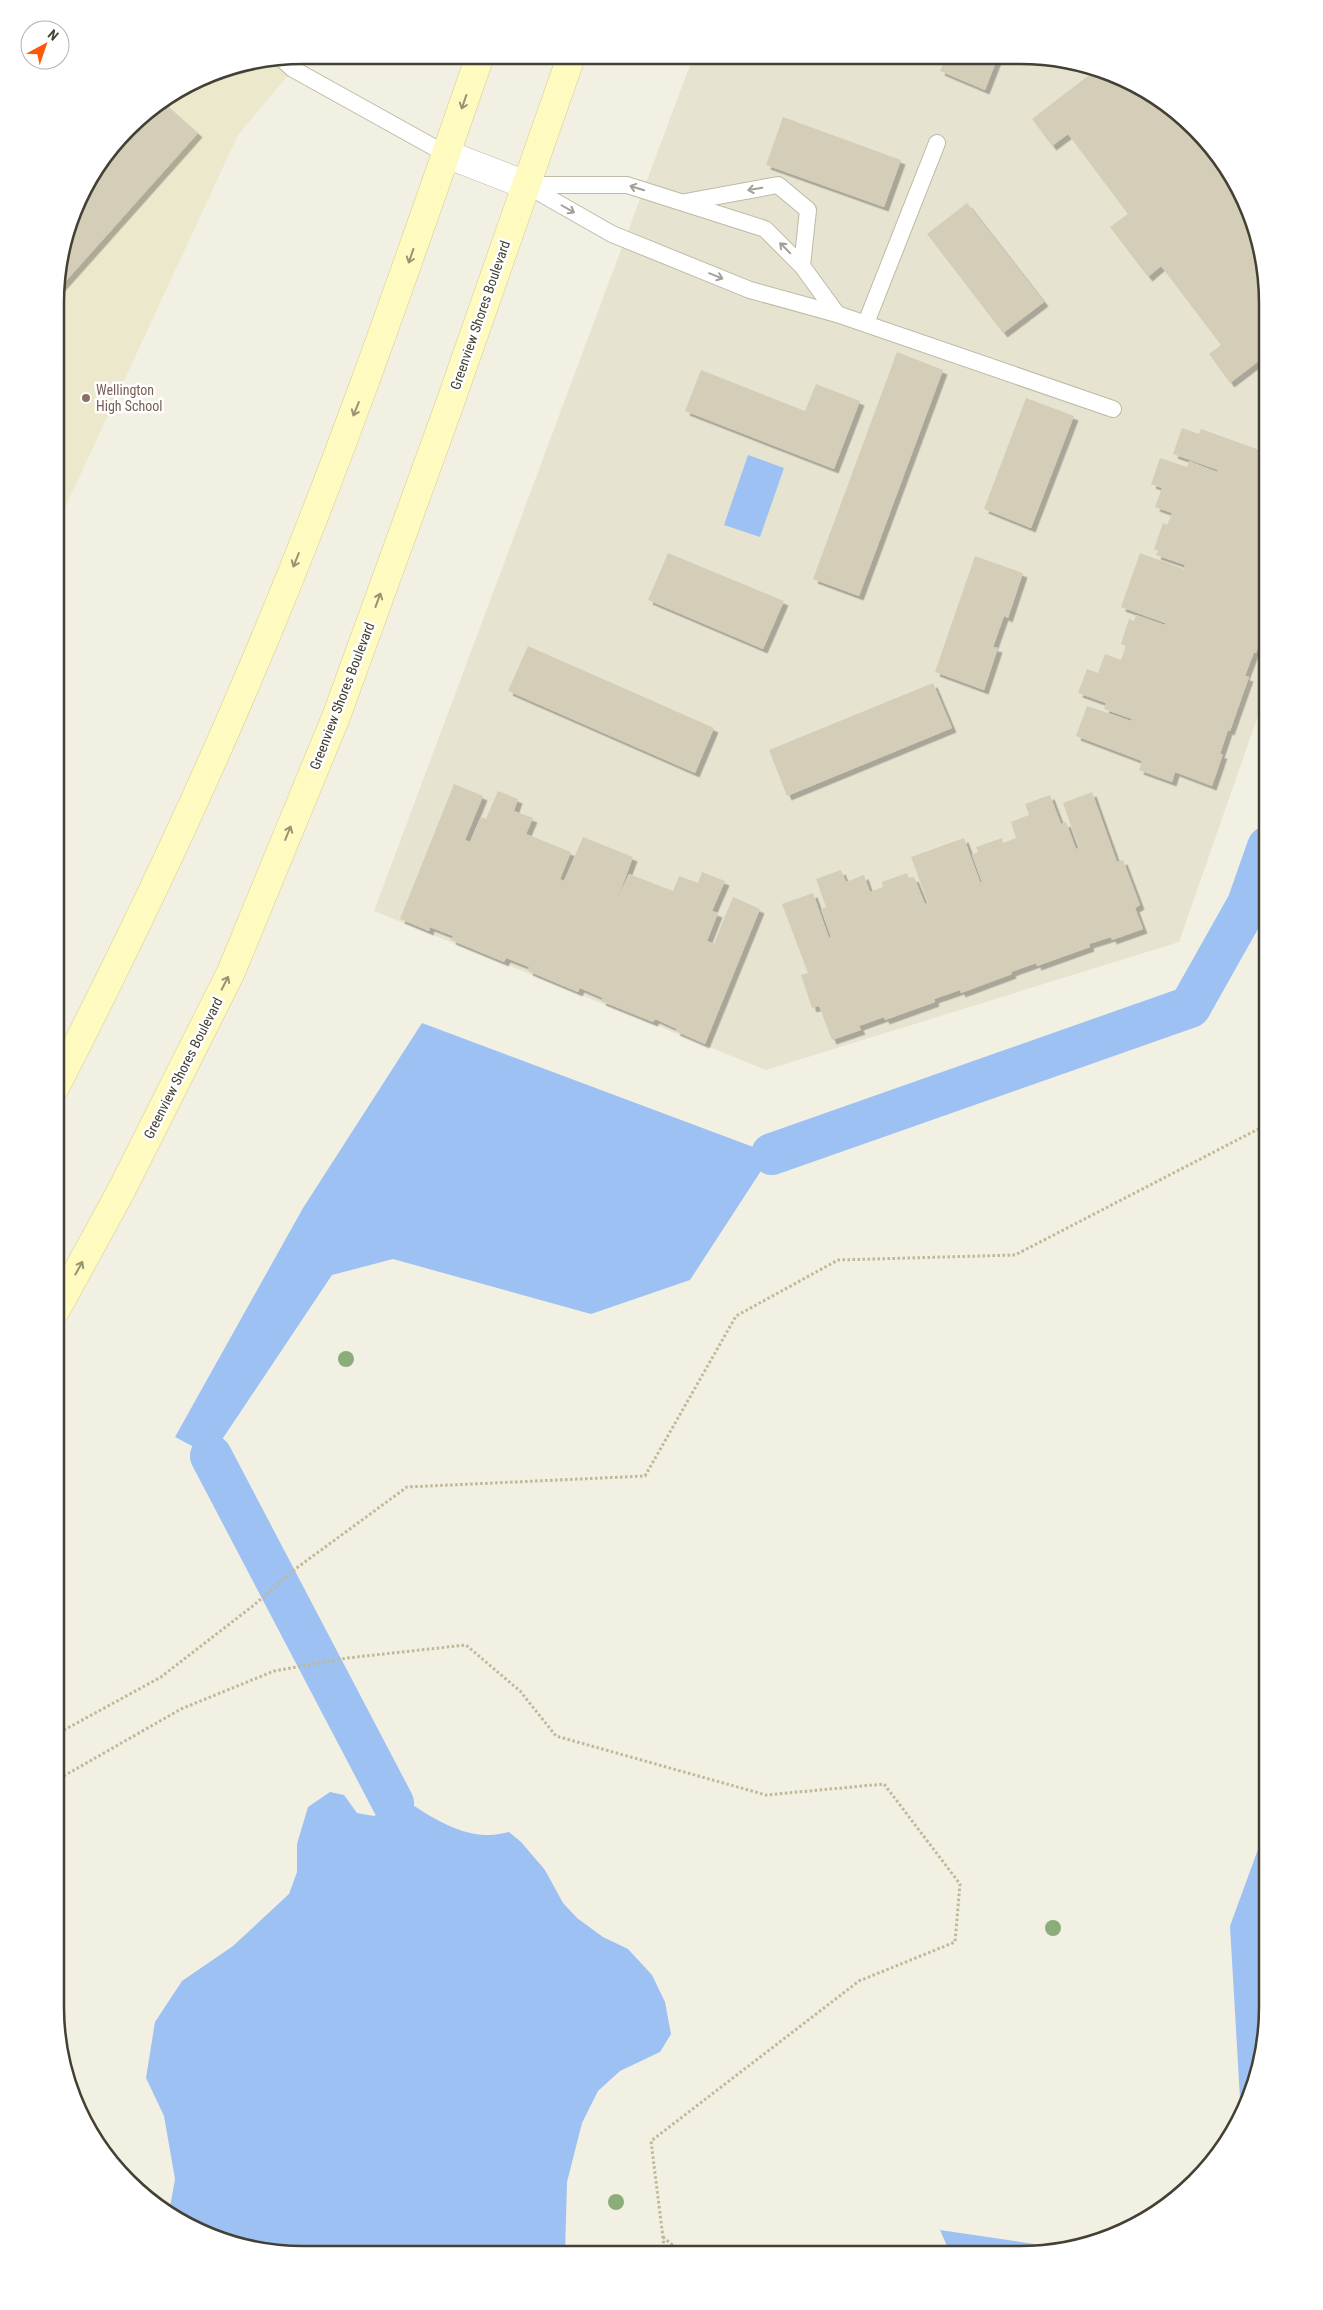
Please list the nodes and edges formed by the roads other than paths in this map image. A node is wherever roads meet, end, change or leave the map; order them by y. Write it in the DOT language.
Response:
graph roads {
  1 [pos="287,64"];
  2 [pos="477,64"];
  3 [pos="569,64"];
  4 [pos="937,143"];
  5 [pos="446,154"];
  6 [pos="526,185"];
  7 [pos="684,203"];
  8 [pos="802,266"];
  9 [pos="837,314"];
  10 [pos="866,323"];
  11 [pos="1114,409"];
  12 [pos="64,1070"];
  13 [pos="64,1295"];
  1 -- 5 [label="lane"];
  2 -- 5 [label="street, one-way"];
  3 -- 6 [label="street, Greenview Shores Boulevard"];
  4 -- 10 [label="lane"];
  5 -- 6 [label="street"];
  5 -- 12 [label="street, one-way"];
  7 -- 6 [label="lane, one-way"];
  6 -- 9 [label="lane, one-way"];
  13 -- 6 [label="street, Greenview Shores Boulevard, one-way"];
  8 -- 7 [label="lane, one-way"];
  8 -- 7 [label="lane, one-way"];
  8 -- 9 [label="lane"];
  9 -- 10 [label="lane"];
  10 -- 11 [label="lane"];
}
